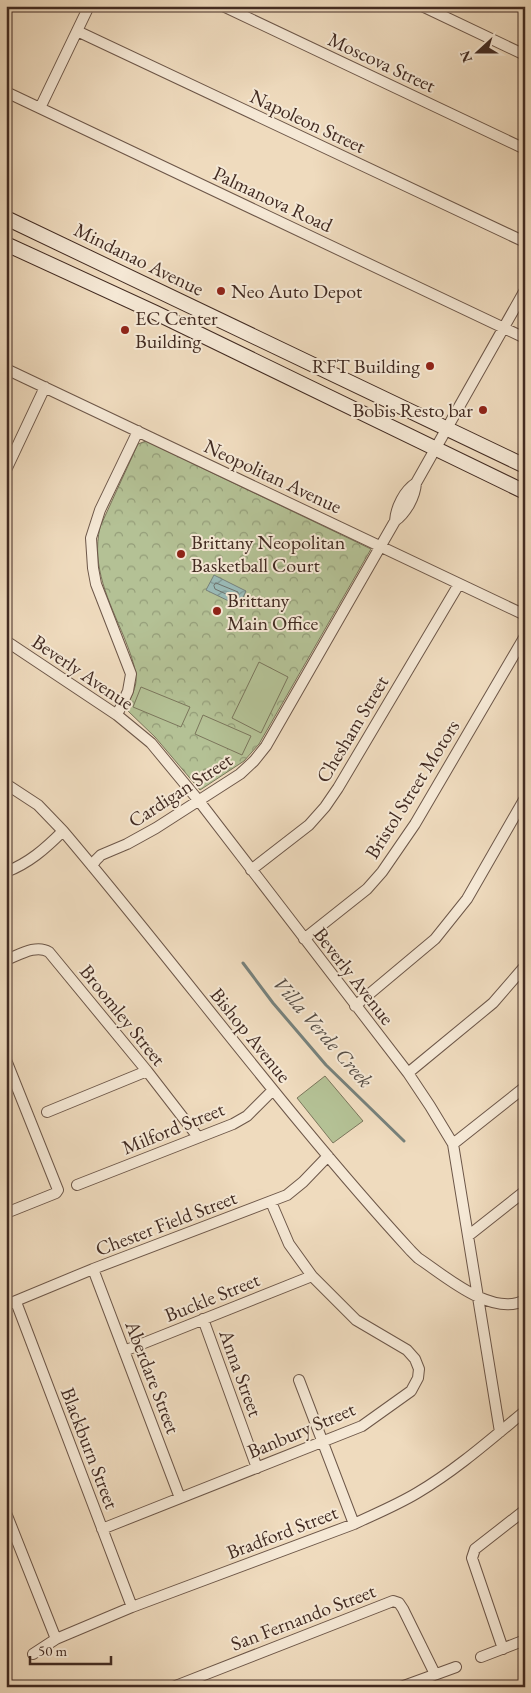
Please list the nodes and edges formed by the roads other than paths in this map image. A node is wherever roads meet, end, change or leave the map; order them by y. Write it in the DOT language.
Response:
graph roads {
  1 [pos="89,6"];
  2 [pos="223,6"];
  3 [pos="422,6"];
  4 [pos="77,31"];
  5 [pos="525,55"];
  6 [pos="6,92"];
  7 [pos="40,108"];
  8 [pos="525,149"];
  9 [pos="6,218"];
  10 [pos="525,242"];
  11 [pos="6,244"];
  12 [pos="525,290"];
  13 [pos="503,328"];
  14 [pos="525,338"];
  15 [pos="6,369"];
  16 [pos="45,387"];
  17 [pos="446,428"];
  18 [pos="138,431"];
  19 [pos="435,449"];
  20 [pos="525,466"];
  21 [pos="6,470"];
  22 [pos="525,492"];
  23 [pos="380,547"];
  24 [pos="459,584"];
  25 [pos="525,615"];
  26 [pos="525,636"];
  27 [pos="6,641"];
  28 [pos="117,715"];
  29 [pos="6,784"];
  30 [pos="525,798"];
  31 [pos="199,802"];
  32 [pos="62,831"];
  33 [pos="92,866"];
  34 [pos="251,870"];
  35 [pos="6,872"];
  36 [pos="304,939"];
  37 [pos="6,960"];
  38 [pos="525,966"];
  39 [pos="355,1006"];
  40 [pos="6,1060"];
  41 [pos="147,1070"];
  42 [pos="408,1073"];
  43 [pos="525,1087"];
  44 [pos="273,1090"];
  45 [pos="47,1112"];
  46 [pos="198,1137"];
  47 [pos="453,1144"];
  48 [pos="328,1156"];
  49 [pos="77,1185"];
  50 [pos="525,1191"];
  51 [pos="270,1202"];
  52 [pos="6,1213"];
  53 [pos="468,1236"];
  54 [pos="93,1269"];
  55 [pos="312,1276"];
  56 [pos="478,1298"];
  57 [pos="525,1300"];
  58 [pos="11,1304"];
  59 [pos="203,1319"];
  60 [pos="124,1351"];
  61 [pos="299,1380"];
  62 [pos="525,1411"];
  63 [pos="500,1432"];
  64 [pos="322,1442"];
  65 [pos="257,1468"];
  66 [pos="180,1498"];
  67 [pos="525,1510"];
  68 [pos="6,1513"];
  69 [pos="354,1524"];
  70 [pos="102,1529"];
  71 [pos="132,1607"];
  72 [pos="56,1639"];
  73 [pos="525,1640"];
  74 [pos="503,1649"];
  75 [pos="34,1654"];
  76 [pos="481,1657"];
  77 [pos="456,1666"];
  78 [pos="435,1674"];
  79 [pos="173,1687"];
  80 [pos="401,1687"];
  1 -- 4 [label="street"];
  2 -- 8 [label="street, Moscova Street"];
  3 -- 5 [label="street"];
  4 -- 7 [label="street"];
  4 -- 10 [label="street, Napoleon Street"];
  6 -- 7 [label="street, Palmanova Road"];
  7 -- 13 [label="street, Palmanova Road"];
  9 -- 17 [label="main road, Mindanao Avenue"];
  11 -- 19 [label="main road, Mindanao Avenue"];
  12 -- 13 [label="street, Cardigan Street"];
  13 -- 14 [label="street, Palmanova Road"];
  13 -- 17 [label="street, Cardigan Street"];
  15 -- 16 [label="street, Neopolitan Avenue"];
  16 -- 18 [label="street, Neopolitan Avenue"];
  16 -- 21 [label="street"];
  17 -- 19 [label="street, Cardigan Street"];
  17 -- 20 [label="main road, Mindanao Avenue"];
  18 -- 23 [label="street, Neopolitan Avenue"];
  18 -- 28 [label="street"];
  19 -- 22 [label="main road, Mindanao Avenue"];
  19 -- 23 [label="street, Cardigan Street"];
  23 -- 24 [label="street, Neopolitan Avenue"];
  23 -- 31 [label="street, Cardigan Street"];
  24 -- 25 [label="street, Neopolitan Avenue"];
  24 -- 34 [label="street, Chesham Street"];
  26 -- 36 [label="street, Bristol Street Motors"];
  27 -- 28 [label="street, Beverly Avenue"];
  28 -- 31 [label="street, Beverly Avenue"];
  29 -- 32 [label="street, Bishop Avenue"];
  30 -- 39 [label="street"];
  31 -- 33 [label="street, Cardigan Street"];
  31 -- 34 [label="street, Beverly Avenue"];
  32 -- 33 [label="street, Bishop Avenue"];
  32 -- 35 [label="street"];
  33 -- 44 [label="street, Bishop Avenue"];
  34 -- 36 [label="street, Beverly Avenue"];
  36 -- 39 [label="street, Beverly Avenue"];
  37 -- 41 [label="street, Broomley Street"];
  38 -- 42 [label="street"];
  39 -- 42 [label="street, Beverly Avenue"];
  40 -- 52 [label="street"];
  41 -- 45 [label="street"];
  41 -- 46 [label="street, Broomley Street"];
  42 -- 47 [label="street, Beverly Avenue"];
  43 -- 47 [label="street"];
  44 -- 46 [label="street, Milford Street"];
  44 -- 48 [label="street, Bishop Avenue"];
  46 -- 49 [label="street, Milford Street"];
  47 -- 53 [label="street, Beverly Avenue"];
  48 -- 51 [label="street, Chester Field Street"];
  48 -- 56 [label="street, Bishop Avenue"];
  50 -- 53 [label="street"];
  51 -- 54 [label="street, Chester Field Street"];
  51 -- 55 [label="street, Banbury Street"];
  53 -- 56 [label="street, Beverly Avenue"];
  54 -- 58 [label="street, Chester Field Street"];
  54 -- 60 [label="street, Aberdare Street"];
  55 -- 59 [label="street, Buckle Street"];
  55 -- 64 [label="street, Banbury Street"];
  56 -- 57 [label="street, Bishop Avenue"];
  56 -- 63 [label="street, Beverly Avenue"];
  58 -- 70 [label="street, Blackburn Street"];
  59 -- 60 [label="street, Buckle Street"];
  59 -- 65 [label="street, Anna Street"];
  60 -- 66 [label="street, Aberdare Street"];
  61 -- 64 [label="street"];
  62 -- 63 [label="street, Bradford Street"];
  63 -- 69 [label="street, Bradford Street"];
  64 -- 65 [label="street, Banbury Street"];
  64 -- 69 [label="street"];
  65 -- 66 [label="street, Banbury Street"];
  66 -- 70 [label="street, Banbury Street"];
  67 -- 74 [label="street"];
  68 -- 72 [label="street"];
  69 -- 71 [label="street, Bradford Street"];
  70 -- 71 [label="street, Blackburn Street"];
  71 -- 72 [label="street, Bradford Street"];
  72 -- 75 [label="street, Bradford Street"];
  73 -- 74 [label="street"];
  74 -- 76 [label="street"];
  77 -- 78 [label="street"];
  78 -- 79 [label="street, San Fernando Street"];
  78 -- 80 [label="street"];
}
